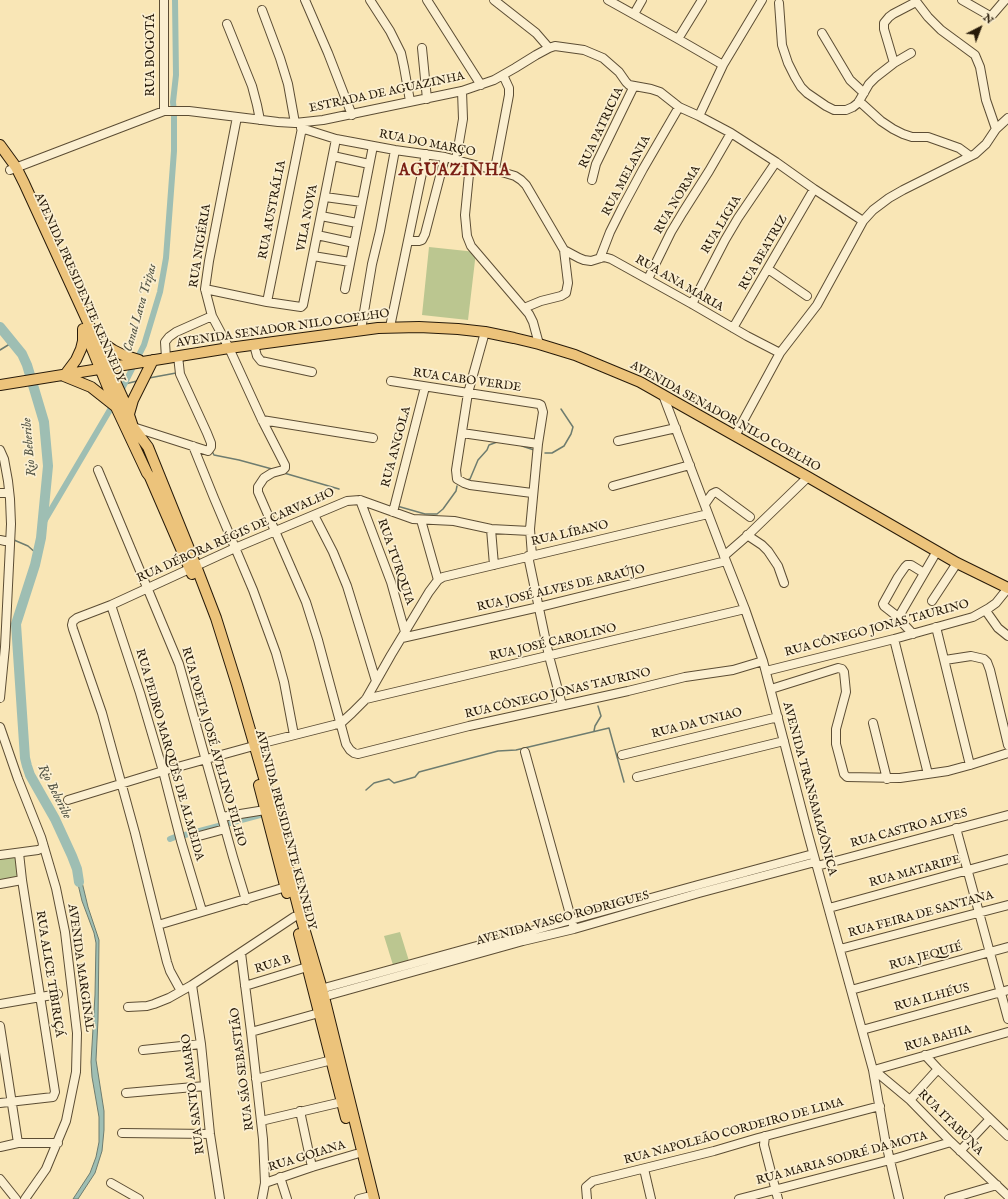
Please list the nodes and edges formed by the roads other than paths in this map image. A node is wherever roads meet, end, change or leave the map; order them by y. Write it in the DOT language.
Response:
graph roads {
  1 [pos="164,0"];
  2 [pos="305,0"];
  3 [pos="370,0"];
  4 [pos="427,0"];
  5 [pos="494,0"];
  6 [pos="608,0"];
  7 [pos="642,0"];
  8 [pos="702,0"];
  9 [pos="762,0"];
  10 [pos="962,0"];
  11 [pos="1005,0"];
  12 [pos="915,1"];
  13 [pos="779,3"];
  14 [pos="1008,3"];
  15 [pos="262,10"];
  16 [pos="634,14"];
  17 [pos="226,24"];
  18 [pos="822,33"];
  19 [pos="678,39"];
  20 [pos="422,48"];
  21 [pos="549,48"];
  22 [pos="911,53"];
  23 [pos="894,63"];
  24 [pos="723,66"];
  25 [pos="503,75"];
  26 [pos="481,85"];
  27 [pos="634,86"];
  28 [pos="462,91"];
  29 [pos="864,93"];
  30 [pos="427,99"];
  31 [pos="410,101"];
  32 [pos="859,101"];
  33 [pos="679,107"];
  34 [pos="164,110"];
  35 [pos="352,115"];
  36 [pos="699,116"];
  37 [pos="236,117"];
  38 [pos="1008,118"];
  39 [pos="260,120"];
  40 [pos="300,124"];
  41 [pos="996,128"];
  42 [pos="731,133"];
  43 [pos="336,139"];
  44 [pos="0,145"];
  45 [pos="373,146"];
  46 [pos="395,150"];
  47 [pos="426,154"];
  48 [pos="0,156"];
  49 [pos="333,156"];
  50 [pos="970,156"];
  51 [pos="445,157"];
  52 [pos="456,160"];
  53 [pos="776,162"];
  54 [pos="369,164"];
  55 [pos="470,164"];
  56 [pos="13,169"];
  57 [pos="495,170"];
  58 [pos="592,180"];
  59 [pos="814,189"];
  60 [pos="325,197"];
  61 [pos="362,202"];
  62 [pos="321,216"];
  63 [pos="863,221"];
  64 [pos="358,223"];
  65 [pos="317,235"];
  66 [pos="409,241"];
  67 [pos="354,243"];
  68 [pos="564,250"];
  69 [pos="313,256"];
  70 [pos="600,258"];
  71 [pos="350,262"];
  72 [pos="768,269"];
  73 [pos="648,279"];
  74 [pos="205,290"];
  75 [pos="345,290"];
  76 [pos="807,296"];
  77 [pos="267,302"];
  78 [pos="692,304"];
  79 [pos="524,308"];
  80 [pos="212,316"];
  81 [pos="83,325"];
  82 [pos="390,327"];
  83 [pos="733,328"];
  84 [pos="361,330"];
  85 [pos="485,332"];
  86 [pos="95,338"];
  87 [pos="539,344"];
  88 [pos="254,345"];
  89 [pos="229,348"];
  90 [pos="780,353"];
  91 [pos="178,356"];
  92 [pos="166,358"];
  93 [pos="133,361"];
  94 [pos="149,361"];
  95 [pos="105,368"];
  96 [pos="312,372"];
  97 [pos="64,376"];
  98 [pos="391,382"];
  99 [pos="0,385"];
  100 [pos="425,387"];
  101 [pos="112,392"];
  102 [pos="468,394"];
  103 [pos="663,395"];
  104 [pos="122,410"];
  105 [pos="262,420"];
  106 [pos="676,428"];
  107 [pos="131,430"];
  108 [pos="462,433"];
  109 [pos="735,436"];
  110 [pos="373,438"];
  111 [pos="618,441"];
  112 [pos="538,444"];
  113 [pos="194,446"];
  114 [pos="0,450"];
  115 [pos="690,466"];
  116 [pos="98,470"];
  117 [pos="154,474"];
  118 [pos="808,477"];
  119 [pos="613,486"];
  120 [pos="532,493"];
  121 [pos="360,500"];
  122 [pos="705,504"];
  123 [pos="393,512"];
  124 [pos="708,514"];
  125 [pos="314,515"];
  126 [pos="750,517"];
  127 [pos="421,520"];
  128 [pos="491,529"];
  129 [pos="275,531"];
  130 [pos="530,531"];
  131 [pos="747,536"];
  132 [pos="235,548"];
  133 [pos="937,551"];
  134 [pos="530,556"];
  135 [pos="725,559"];
  136 [pos="957,563"];
  137 [pos="494,565"];
  138 [pos="193,568"];
  139 [pos="924,573"];
  140 [pos="438,580"];
  141 [pos="784,583"];
  142 [pos="148,588"];
  143 [pos="1008,588"];
  144 [pos="932,601"];
  145 [pos="111,605"];
  146 [pos="539,607"];
  147 [pos="745,610"];
  148 [pos="986,611"];
  149 [pos="898,617"];
  150 [pos="936,627"];
  151 [pos="913,634"];
  152 [pos="404,635"];
  153 [pos="1008,636"];
  154 [pos="894,639"];
  155 [pos="549,656"];
  156 [pos="945,660"];
  157 [pos="763,661"];
  158 [pos="766,671"];
  159 [pos="376,681"];
  160 [pos="770,689"];
  161 [pos="0,698"];
  162 [pos="366,699"];
  163 [pos="562,705"];
  164 [pos="778,717"];
  165 [pos="341,723"];
  166 [pos="873,723"];
  167 [pos="0,727"];
  168 [pos="294,735"];
  169 [pos="784,741"];
  170 [pos="1008,745"];
  171 [pos="252,746"];
  172 [pos="525,752"];
  173 [pos="1008,753"];
  174 [pos="622,755"];
  175 [pos="206,759"];
  176 [pos="970,765"];
  177 [pos="163,771"];
  178 [pos="928,774"];
  179 [pos="637,777"];
  180 [pos="887,779"];
  181 [pos="121,783"];
  182 [pos="68,800"];
  183 [pos="265,810"];
  184 [pos="1008,815"];
  185 [pos="223,824"];
  186 [pos="956,828"];
  187 [pos="199,836"];
  188 [pos="43,844"];
  189 [pos="19,853"];
  190 [pos="0,855"];
  191 [pos="1008,859"];
  192 [pos="815,861"];
  193 [pos="772,869"];
  194 [pos="967,870"];
  195 [pos="22,880"];
  196 [pos="0,884"];
  197 [pos="286,888"];
  198 [pos="246,900"];
  199 [pos="1008,905"];
  200 [pos="828,908"];
  201 [pos="202,911"];
  202 [pos="979,913"];
  203 [pos="294,917"];
  204 [pos="571,920"];
  205 [pos="158,925"];
  206 [pos="574,928"];
  207 [pos="1008,947"];
  208 [pos="840,949"];
  209 [pos="990,952"];
  210 [pos="241,953"];
  211 [pos="307,967"];
  212 [pos="352,980"];
  213 [pos="245,986"];
  214 [pos="186,988"];
  215 [pos="354,989"];
  216 [pos="851,990"];
  217 [pos="1004,991"];
  218 [pos="58,994"];
  219 [pos="319,994"];
  220 [pos="41,997"];
  221 [pos="0,1004"];
  222 [pos="128,1007"];
  223 [pos="319,1013"];
  224 [pos="1008,1019"];
  225 [pos="0,1026"];
  226 [pos="862,1030"];
  227 [pos="251,1032"];
  228 [pos="1008,1032"];
  229 [pos="201,1044"];
  230 [pos="143,1050"];
  231 [pos="925,1055"];
  232 [pos="332,1060"];
  233 [pos="938,1069"];
  234 [pos="873,1070"];
  235 [pos="256,1079"];
  236 [pos="205,1086"];
  237 [pos="126,1093"];
  238 [pos="910,1100"];
  239 [pos="12,1101"];
  240 [pos="342,1102"];
  241 [pos="0,1103"];
  242 [pos="880,1106"];
  243 [pos="300,1111"];
  244 [pos="990,1119"];
  245 [pos="261,1121"];
  246 [pos="122,1133"];
  247 [pos="210,1134"];
  248 [pos="1008,1136"];
  249 [pos="762,1140"];
  250 [pos="58,1142"];
  251 [pos="951,1142"];
  252 [pos="18,1143"];
  253 [pos="0,1147"];
  254 [pos="960,1151"];
  255 [pos="356,1154"];
  256 [pos="890,1160"];
  257 [pos="312,1167"];
  258 [pos="644,1169"];
  259 [pos="280,1177"];
  260 [pos="0,1179"];
  261 [pos="111,1183"];
  262 [pos="265,1183"];
  263 [pos="997,1186"];
  264 [pos="775,1189"];
  265 [pos="1008,1196"];
  266 [pos="367,1198"];
  267 [pos="16,1199"];
  268 [pos="25,1199"];
  269 [pos="138,1199"];
  270 [pos="220,1199"];
  271 [pos="262,1199"];
  272 [pos="287,1199"];
  273 [pos="587,1199"];
  274 [pos="651,1199"];
  275 [pos="739,1199"];
  276 [pos="778,1199"];
  277 [pos="899,1199"];
  278 [pos="949,1199"];
  1 -- 34 [label="street, RUA BOGOTÁ"];
  2 -- 35 [label="street"];
  3 -- 31 [label="street"];
  4 -- 26 [label="street"];
  5 -- 21 [label="street"];
  6 -- 16 [label="street"];
  7 -- 16 [label="street"];
  8 -- 19 [label="street"];
  9 -- 24 [label="street"];
  10 -- 11 [label="street"];
  11 -- 14 [label="street"];
  12 -- 23 [label="street"];
  12 -- 41 [label="street"];
  13 -- 32 [label="street"];
  15 -- 40 [label="street"];
  16 -- 19 [label="street"];
  17 -- 39 [label="street"];
  18 -- 29 [label="street"];
  19 -- 24 [label="street"];
  20 -- 30 [label="street"];
  21 -- 25 [label="street, ESTRADA DE AGUAZINHA"];
  21 -- 27 [label="street, ESTRADA DE AGUAZINHA"];
  22 -- 23 [label="street"];
  23 -- 29 [label="street"];
  24 -- 36 [label="street"];
  25 -- 26 [label="street, ESTRADA DE AGUAZINHA"];
  25 -- 57 [label="street"];
  26 -- 28 [label="street, ESTRADA DE AGUAZINHA"];
  27 -- 33 [label="street"];
  27 -- 58 [label="street, RUA PATRICIA"];
  28 -- 30 [label="street, ESTRADA DE AGUAZINHA"];
  28 -- 52 [label="street"];
  29 -- 32 [label="street"];
  30 -- 31 [label="street, ESTRADA DE AGUAZINHA"];
  31 -- 35 [label="street, ESTRADA DE AGUAZINHA"];
  32 -- 50 [label="street"];
  33 -- 36 [label="street"];
  33 -- 70 [label="street, RUA MELANIA"];
  34 -- 37 [label="street, ESTRADA DE AGUAZINHA"];
  34 -- 56 [label="street, ESTRADA DE AGUAZINHA"];
  35 -- 40 [label="street, ESTRADA DE AGUAZINHA"];
  36 -- 42 [label="street"];
  37 -- 39 [label="street, ESTRADA DE AGUAZINHA"];
  37 -- 74 [label="street, RUA NIGÉRIA"];
  38 -- 41 [label="street"];
  39 -- 40 [label="street, ESTRADA DE AGUAZINHA"];
  40 -- 43 [label="street, RUA DO MARÇO"];
  40 -- 77 [label="street, RUA AUSTRÁLIA"];
  41 -- 50 [label="street"];
  42 -- 53 [label="street"];
  42 -- 73 [label="street, RUA NORMA"];
  43 -- 45 [label="street, RUA DO MARÇO"];
  43 -- 49 [label="street, VILA NOVA"];
  44 -- 56 [label="main road, AVENIDA PRESIDENTE KENNEDY"];
  45 -- 46 [label="street, RUA DO MARÇO"];
  45 -- 54 [label="street"];
  46 -- 47 [label="street, RUA DO MARÇO"];
  46 -- 84 [label="street"];
  47 -- 51 [label="street, RUA DO MARÇO"];
  47 -- 66 [label="street"];
  48 -- 56 [label="main road, AVENIDA PRESIDENTE KENNEDY"];
  49 -- 54 [label="street"];
  49 -- 60 [label="street, VILA NOVA"];
  50 -- 63 [label="street"];
  51 -- 52 [label="street, RUA DO MARÇO"];
  51 -- 66 [label="street"];
  52 -- 55 [label="street, RUA DO MARÇO"];
  53 -- 59 [label="street"];
  53 -- 78 [label="street, RUA LIGIA"];
  54 -- 61 [label="street"];
  55 -- 57 [label="street, RUA DO MARÇO"];
  55 -- 79 [label="street"];
  56 -- 81 [label="main road, AVENIDA PRESIDENTE KENNEDY"];
  56 -- 86 [label="main road, AVENIDA PRESIDENTE KENNEDY"];
  57 -- 68 [label="street, RUA DO MARÇO"];
  59 -- 63 [label="street"];
  59 -- 72 [label="street, RUA BEATRIZ"];
  60 -- 61 [label="street"];
  60 -- 62 [label="street, VILA NOVA"];
  61 -- 64 [label="street"];
  62 -- 64 [label="street"];
  62 -- 65 [label="street, VILA NOVA"];
  63 -- 90 [label="street"];
  64 -- 67 [label="street"];
  65 -- 67 [label="street"];
  65 -- 69 [label="street, VILA NOVA"];
  66 -- 82 [label="street"];
  67 -- 71 [label="street"];
  68 -- 70 [label="street, RUA ANA MARIA"];
  68 -- 79 [label="street, RUA DO MARÇO"];
  69 -- 71 [label="street"];
  69 -- 77 [label="street, VILA NOVA"];
  70 -- 73 [label="street, RUA ANA MARIA"];
  71 -- 75 [label="street"];
  72 -- 76 [label="street"];
  72 -- 83 [label="street, RUA BEATRIZ"];
  73 -- 78 [label="street, RUA ANA MARIA"];
  74 -- 77 [label="street"];
  74 -- 80 [label="street, RUA NIGÉRIA"];
  78 -- 83 [label="street, RUA ANA MARIA"];
  79 -- 87 [label="street"];
  80 -- 89 [label="street, RUA NIGÉRIA"];
  80 -- 92 [label="street"];
  81 -- 95 [label="main road, AVENIDA PRESIDENTE KENNEDY"];
  81 -- 97 [label="main road"];
  82 -- 84 [label="main road, AVENIDA SENADOR NILO COELHO"];
  82 -- 85 [label="main road, AVENIDA SENADOR NILO COELHO"];
  83 -- 90 [label="street, RUA ANA MARIA"];
  84 -- 88 [label="main road, AVENIDA SENADOR NILO COELHO"];
  85 -- 87 [label="main road, AVENIDA SENADOR NILO COELHO"];
  85 -- 102 [label="street"];
  86 -- 93 [label="main road"];
  86 -- 95 [label="main road, AVENIDA PRESIDENTE KENNEDY"];
  87 -- 103 [label="main road, AVENIDA SENADOR NILO COELHO"];
  88 -- 89 [label="main road, AVENIDA SENADOR NILO COELHO"];
  88 -- 96 [label="street"];
  89 -- 91 [label="main road, AVENIDA SENADOR NILO COELHO"];
  89 -- 105 [label="street, RUA NIGÉRIA"];
  90 -- 109 [label="street"];
  91 -- 92 [label="main road, AVENIDA SENADOR NILO COELHO"];
  91 -- 113 [label="street"];
  92 -- 94 [label="main road, AVENIDA SENADOR NILO COELHO"];
  93 -- 94 [label="main road, AVENIDA SENADOR NILO COELHO"];
  93 -- 95 [label="main road, AVENIDA SENADOR NILO COELHO"];
  94 -- 104 [label="main road"];
  95 -- 97 [label="main road, AVENIDA SENADOR NILO COELHO"];
  95 -- 101 [label="main road, AVENIDA PRESIDENTE KENNEDY"];
  97 -- 99 [label="main road, AVENIDA SENADOR NILO COELHO"];
  97 -- 101 [label="main road"];
  98 -- 100 [label="street, RUA CABO VERDE"];
  100 -- 102 [label="street, RUA CABO VERDE"];
  100 -- 123 [label="street, RUA ANGOLA"];
  101 -- 104 [label="main road, AVENIDA PRESIDENTE KENNEDY"];
  102 -- 108 [label="street"];
  102 -- 112 [label="street, RUA CABO VERDE"];
  103 -- 106 [label="street, AVENIDA TRANSAMAZÔNICA"];
  103 -- 109 [label="main road, AVENIDA SENADOR NILO COELHO"];
  104 -- 107 [label="main road, AVENIDA PRESIDENTE KENNEDY"];
  105 -- 110 [label="street"];
  105 -- 129 [label="street, RUA NIGÉRIA"];
  106 -- 111 [label="street"];
  106 -- 115 [label="street, AVENIDA TRANSAMAZÔNICA"];
  107 -- 113 [label="street"];
  107 -- 117 [label="main road, AVENIDA PRESIDENTE KENNEDY"];
  108 -- 112 [label="street"];
  108 -- 120 [label="street"];
  109 -- 118 [label="main road, AVENIDA SENADOR NILO COELHO"];
  112 -- 120 [label="street"];
  113 -- 132 [label="street"];
  114 -- 161 [label="street"];
  115 -- 119 [label="street"];
  115 -- 122 [label="street, AVENIDA TRANSAMAZÔNICA"];
  116 -- 142 [label="street, RUA POETA JOSÉ AVELINO FILHO"];
  117 -- 138 [label="main road, AVENIDA PRESIDENTE KENNEDY"];
  117 -- 138 [label="main road, AVENIDA PRESIDENTE KENNEDY"];
  118 -- 131 [label="street, RUA JOSÉ ALVES DE ARAÚJO"];
  118 -- 133 [label="main road, AVENIDA SENADOR NILO COELHO"];
  120 -- 130 [label="street"];
  121 -- 123 [label="street"];
  121 -- 125 [label="street, RUA DÉBORA RÉGIS DE CARVALHO"];
  121 -- 152 [label="street, RUA TURQUIA"];
  122 -- 124 [label="street, AVENIDA TRANSAMAZÔNICA"];
  122 -- 126 [label="street"];
  123 -- 127 [label="street"];
  124 -- 134 [label="street, RUA LÍBANO"];
  124 -- 135 [label="street, AVENIDA TRANSAMAZÔNICA"];
  125 -- 129 [label="street, RUA DÉBORA RÉGIS DE CARVALHO"];
  125 -- 159 [label="street"];
  127 -- 128 [label="street"];
  127 -- 140 [label="street"];
  128 -- 130 [label="street"];
  128 -- 137 [label="street"];
  129 -- 132 [label="street, RUA DÉBORA RÉGIS DE CARVALHO"];
  129 -- 165 [label="street"];
  130 -- 134 [label="street"];
  131 -- 135 [label="street, RUA JOSÉ ALVES DE ARAÚJO"];
  131 -- 141 [label="street"];
  132 -- 138 [label="street, RUA DÉBORA RÉGIS DE CARVALHO"];
  132 -- 168 [label="street"];
  133 -- 136 [label="main road, AVENIDA SENADOR NILO COELHO"];
  133 -- 139 [label="street"];
  134 -- 137 [label="street, RUA LÍBANO"];
  134 -- 146 [label="street"];
  135 -- 146 [label="street, RUA JOSÉ ALVES DE ARAÚJO"];
  135 -- 147 [label="street, AVENIDA TRANSAMAZÔNICA"];
  136 -- 143 [label="main road, AVENIDA SENADOR NILO COELHO"];
  136 -- 144 [label="street"];
  137 -- 140 [label="street, RUA LÍBANO"];
  138 -- 142 [label="street, RUA DÉBORA RÉGIS DE CARVALHO"];
  138 -- 171 [label="main road, AVENIDA PRESIDENTE KENNEDY"];
  139 -- 149 [label="street"];
  139 -- 149 [label="street"];
  140 -- 152 [label="street"];
  142 -- 145 [label="street, RUA DÉBORA RÉGIS DE CARVALHO"];
  142 -- 175 [label="street, RUA POETA JOSÉ AVELINO FILHO"];
  143 -- 148 [label="street, RUA CÔNEGO JONAS TAURINO"];
  145 -- 177 [label="street, RUA PEDRO MARQUÊS DE ALMEIDA"];
  145 -- 181 [label="street, RUA DÉBORA RÉGIS DE CARVALHO"];
  146 -- 152 [label="street, RUA JOSÉ ALVES DE ARAÚJO"];
  146 -- 155 [label="street"];
  147 -- 155 [label="street, RUA JOSÉ CAROLINO"];
  147 -- 157 [label="street, AVENIDA TRANSAMAZÔNICA"];
  148 -- 150 [label="street, RUA CÔNEGO JONAS TAURINO"];
  148 -- 153 [label="street"];
  149 -- 151 [label="street"];
  150 -- 151 [label="street, RUA CÔNEGO JONAS TAURINO"];
  150 -- 156 [label="street"];
  151 -- 154 [label="street, RUA CÔNEGO JONAS TAURINO"];
  152 -- 159 [label="street"];
  154 -- 158 [label="street, RUA CÔNEGO JONAS TAURINO"];
  154 -- 178 [label="street"];
  155 -- 162 [label="street, RUA JOSÉ CAROLINO"];
  155 -- 163 [label="street"];
  156 -- 170 [label="street"];
  156 -- 176 [label="street"];
  157 -- 158 [label="street, AVENIDA TRANSAMAZÔNICA"];
  157 -- 163 [label="street, RUA CÔNEGO JONAS TAURINO"];
  158 -- 160 [label="street, AVENIDA TRANSAMAZÔNICA"];
  159 -- 162 [label="street"];
  160 -- 164 [label="street, AVENIDA TRANSAMAZÔNICA"];
  160 -- 180 [label="street"];
  162 -- 165 [label="street"];
  163 -- 165 [label="street, RUA CÔNEGO JONAS TAURINO"];
  164 -- 169 [label="street, AVENIDA TRANSAMAZÔNICA"];
  164 -- 174 [label="street, RUA DA UNIAO"];
  165 -- 168 [label="street"];
  166 -- 180 [label="street"];
  167 -- 188 [label="street"];
  168 -- 171 [label="street"];
  169 -- 179 [label="street"];
  169 -- 192 [label="street, AVENIDA TRANSAMAZÔNICA"];
  171 -- 175 [label="street"];
  171 -- 183 [label="main road, AVENIDA PRESIDENTE KENNEDY"];
  171 -- 219 [label="main road, AVENIDA PRESIDENTE KENNEDY"];
  172 -- 204 [label="street"];
  173 -- 176 [label="street"];
  175 -- 177 [label="street"];
  175 -- 185 [label="street, RUA POETA JOSÉ AVELINO FILHO"];
  176 -- 178 [label="street"];
  177 -- 181 [label="street"];
  177 -- 201 [label="street, RUA PEDRO MARQUÊS DE ALMEIDA"];
  178 -- 180 [label="street"];
  181 -- 182 [label="street"];
  181 -- 205 [label="street"];
  183 -- 185 [label="street"];
  183 -- 197 [label="main road, AVENIDA PRESIDENTE KENNEDY"];
  184 -- 186 [label="street, RUA CASTRO ALVES"];
  185 -- 187 [label="street"];
  185 -- 198 [label="street, RUA POETA JOSÉ AVELINO FILHO"];
  186 -- 192 [label="street, RUA CASTRO ALVES"];
  186 -- 194 [label="street"];
  188 -- 189 [label="street"];
  188 -- 250 [label="street, AVENIDA MARGINAL"];
  189 -- 190 [label="street"];
  189 -- 195 [label="street, RUA ALICE TIBIRIÇÁ"];
  191 -- 194 [label="street, RUA MATARIPE"];
  192 -- 193 [label="street, AVENIDA VASCO RODRIGUES"];
  192 -- 200 [label="street, AVENIDA TRANSAMAZÔNICA"];
  193 -- 204 [label="street, AVENIDA VASCO RODRIGUES"];
  193 -- 206 [label="street, AVENIDA VASCO RODRIGUES"];
  194 -- 200 [label="street, RUA MATARIPE"];
  194 -- 202 [label="street"];
  195 -- 196 [label="street"];
  195 -- 220 [label="street, RUA ALICE TIBIRIÇÁ"];
  197 -- 198 [label="street"];
  197 -- 203 [label="main road, AVENIDA PRESIDENTE KENNEDY"];
  198 -- 201 [label="street"];
  199 -- 202 [label="street, RUA FEIRA DE SANTANA"];
  200 -- 208 [label="street, AVENIDA TRANSAMAZÔNICA"];
  201 -- 205 [label="street"];
  202 -- 208 [label="street, RUA FEIRA DE SANTANA"];
  202 -- 209 [label="street"];
  203 -- 210 [label="street"];
  203 -- 211 [label="main road, AVENIDA PRESIDENTE KENNEDY"];
  204 -- 206 [label="street"];
  204 -- 212 [label="street, AVENIDA VASCO RODRIGUES"];
  205 -- 214 [label="street"];
  206 -- 215 [label="street, AVENIDA VASCO RODRIGUES"];
  207 -- 209 [label="street, RUA JEQUIÉ"];
  208 -- 216 [label="street, AVENIDA TRANSAMAZÔNICA"];
  209 -- 216 [label="street, RUA JEQUIÉ"];
  209 -- 217 [label="street"];
  210 -- 213 [label="street, RUA SÃO SEBASTIÃO"];
  210 -- 214 [label="street"];
  211 -- 213 [label="street, RUA B"];
  211 -- 219 [label="main road, AVENIDA PRESIDENTE KENNEDY"];
  212 -- 215 [label="street"];
  212 -- 219 [label="street, AVENIDA VASCO RODRIGUES"];
  213 -- 227 [label="street, RUA SÃO SEBASTIÃO"];
  214 -- 222 [label="street"];
  214 -- 229 [label="street, RUA SANTO AMARO"];
  215 -- 219 [label="street, AVENIDA VASCO RODRIGUES"];
  216 -- 226 [label="street, AVENIDA TRANSAMAZÔNICA"];
  217 -- 224 [label="street"];
  217 -- 226 [label="street, RUA ILHÉUS"];
  218 -- 220 [label="street"];
  219 -- 223 [label="main road, AVENIDA PRESIDENTE KENNEDY"];
  219 -- 266 [label="main road, AVENIDA PRESIDENTE KENNEDY"];
  220 -- 221 [label="street"];
  220 -- 239 [label="street, RUA ALICE TIBIRIÇÁ"];
  223 -- 227 [label="street"];
  223 -- 232 [label="main road, AVENIDA PRESIDENTE KENNEDY"];
  225 -- 239 [label="street"];
  226 -- 234 [label="street, AVENIDA TRANSAMAZÔNICA"];
  227 -- 235 [label="street, RUA SÃO SEBASTIÃO"];
  228 -- 231 [label="street, RUA BAHIA"];
  229 -- 230 [label="street"];
  229 -- 236 [label="street, RUA SANTO AMARO"];
  231 -- 233 [label="street"];
  231 -- 234 [label="street, RUA BAHIA"];
  232 -- 235 [label="street"];
  232 -- 240 [label="main road, AVENIDA PRESIDENTE KENNEDY"];
  233 -- 238 [label="street"];
  233 -- 244 [label="street"];
  234 -- 238 [label="street, RUA ITABUNA"];
  234 -- 242 [label="street, AVENIDA TRANSAMAZÔNICA"];
  235 -- 245 [label="street, RUA SÃO SEBASTIÃO"];
  236 -- 237 [label="street"];
  236 -- 247 [label="street, RUA SANTO AMARO"];
  238 -- 251 [label="street, RUA ITABUNA"];
  239 -- 241 [label="street"];
  239 -- 252 [label="street"];
  240 -- 243 [label="street"];
  240 -- 255 [label="main road, AVENIDA PRESIDENTE KENNEDY"];
  242 -- 249 [label="street, RUA NAPOLEÃO CORDEIRO DE LIMA"];
  242 -- 256 [label="street, AVENIDA TRANSAMAZÔNICA"];
  243 -- 245 [label="street"];
  243 -- 257 [label="street"];
  244 -- 248 [label="street"];
  244 -- 254 [label="street"];
  245 -- 262 [label="street, RUA SÃO SEBASTIÃO"];
  246 -- 247 [label="street"];
  247 -- 270 [label="street, RUA SANTO AMARO"];
  249 -- 258 [label="street, RUA NAPOLEÃO CORDEIRO DE LIMA"];
  249 -- 264 [label="street"];
  250 -- 252 [label="street"];
  250 -- 268 [label="street, AVENIDA MARGINAL"];
  251 -- 254 [label="street, RUA ITABUNA"];
  251 -- 256 [label="street, RUA MARIA SODRÉ DA MOTA"];
  252 -- 253 [label="street"];
  254 -- 263 [label="street, RUA ITABUNA"];
  255 -- 257 [label="street, RUA GOIANA"];
  255 -- 266 [label="main road, AVENIDA PRESIDENTE KENNEDY"];
  256 -- 264 [label="street, RUA MARIA SODRÉ DA MOTA"];
  256 -- 277 [label="street, AVENIDA TRANSAMAZÔNICA"];
  257 -- 259 [label="street, RUA GOIANA"];
  258 -- 273 [label="street, RUA NAPOLEÃO CORDEIRO DE LIMA"];
  258 -- 274 [label="street"];
  259 -- 262 [label="street, RUA GOIANA"];
  259 -- 272 [label="street"];
  260 -- 267 [label="street"];
  261 -- 269 [label="street"];
  262 -- 271 [label="street, RUA SÃO SEBASTIÃO"];
  263 -- 265 [label="street, RUA ITABUNA"];
  263 -- 278 [label="street"];
  264 -- 275 [label="street, RUA MARIA SODRÉ DA MOTA"];
  264 -- 276 [label="street"];
}
